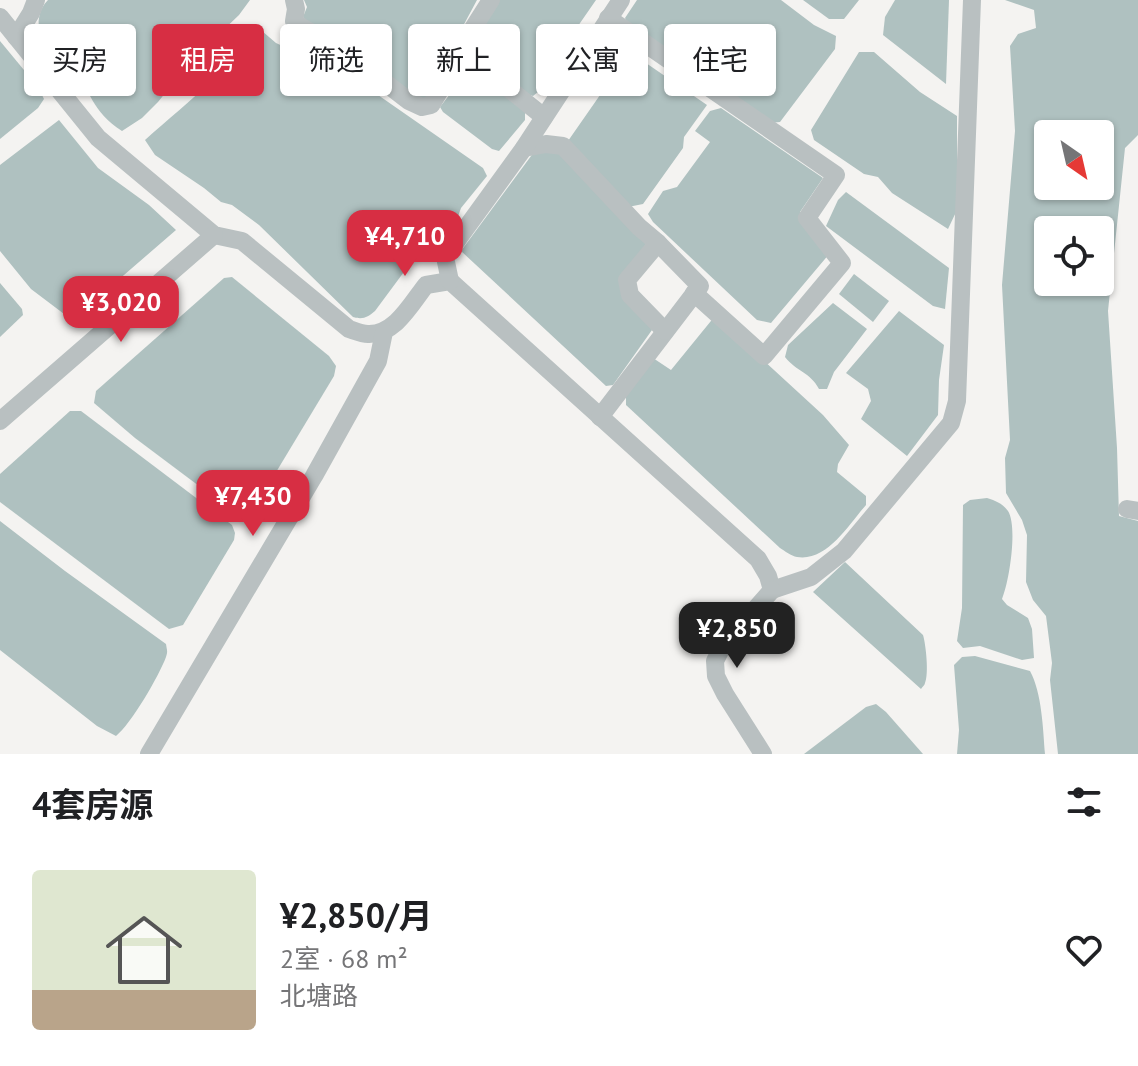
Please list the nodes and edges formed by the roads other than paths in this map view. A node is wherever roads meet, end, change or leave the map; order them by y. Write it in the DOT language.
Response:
graph roads {
  1 [pos="36,0"];
  2 [pos="294,0"];
  3 [pos="491,0"];
  4 [pos="621,0"];
  5 [pos="972,0"];
  6 [pos="0,17"];
  7 [pos="608,18"];
  8 [pos="476,24"];
  9 [pos="16,37"];
  10 [pos="436,96"];
  11 [pos="518,96"];
  12 [pos="544,117"];
  13 [pos="524,148"];
  14 [pos="214,235"];
  15 [pos="658,243"];
  16 [pos="450,281"];
  17 [pos="694,293"];
  18 [pos="665,331"];
  19 [pos="384,332"];
  20 [pos="600,417"];
  21 [pos="0,421"];
  22 [pos="772,590"];
  23 [pos="758,746"];
  24 [pos="149,754"];
  25 [pos="741,754"];
  1 -- 9 [label="street"];
  2 -- 10 [label="street"];
  3 -- 8 [label="street"];
  4 -- 7 [label="street"];
  5 -- 22 [label="street"];
  6 -- 9 [label="street"];
  7 -- 12 [label="street"];
  7 -- 17 [label="street"];
  9 -- 14 [label="street"];
  11 -- 12 [label="street"];
  12 -- 13 [label="street"];
  13 -- 15 [label="street"];
  13 -- 16 [label="street"];
  14 -- 19 [label="street"];
  14 -- 21 [label="street"];
  15 -- 17 [label="street"];
  15 -- 18 [label="street"];
  16 -- 19 [label="street"];
  16 -- 20 [label="street"];
  17 -- 18 [label="street"];
  18 -- 20 [label="street"];
  19 -- 24 [label="street"];
  20 -- 22 [label="street"];
  22 -- 23 [label="street"];
  23 -- 25 [label="street"];
}
